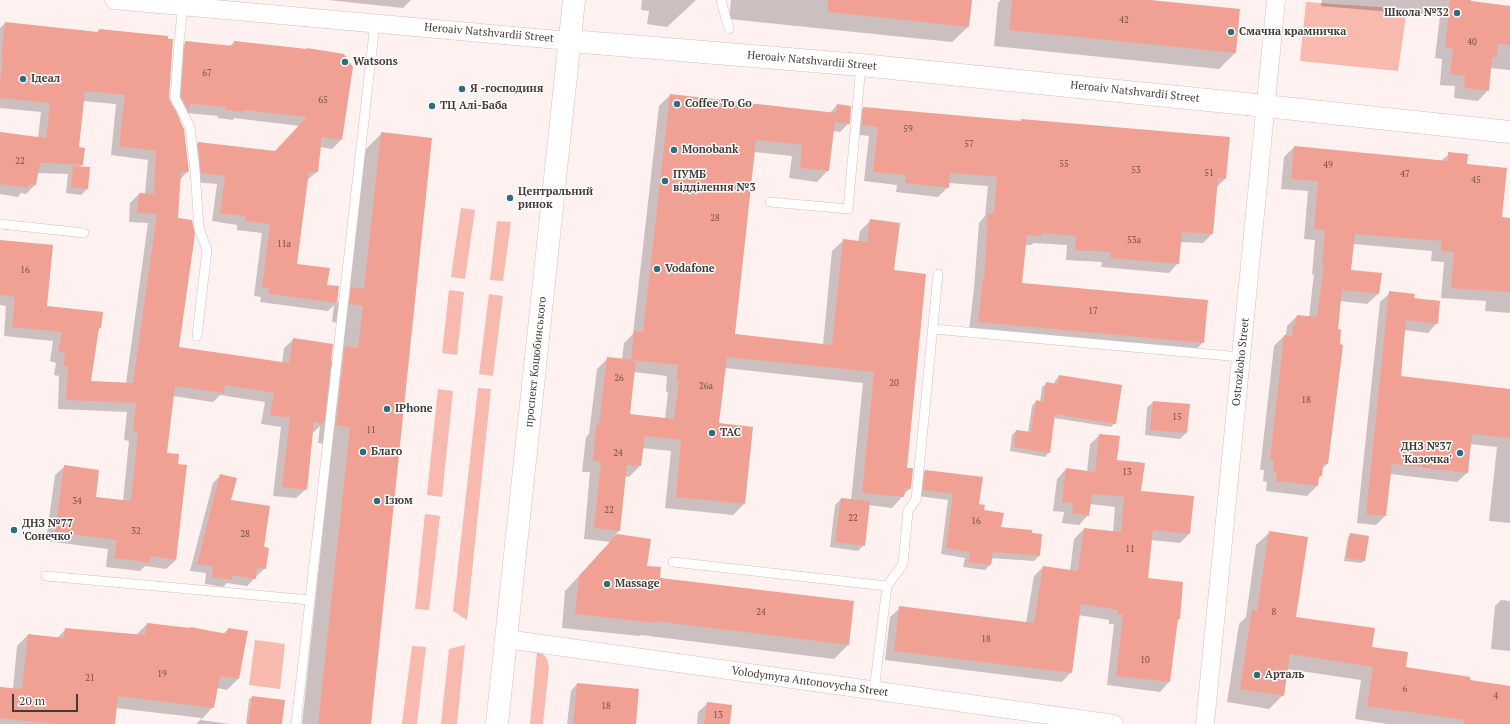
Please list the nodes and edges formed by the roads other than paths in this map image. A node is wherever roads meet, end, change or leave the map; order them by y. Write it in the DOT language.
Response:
graph roads {
  1 [pos="114,0"];
  2 [pos="574,0"];
  3 [pos="721,0"];
  4 [pos="1276,0"];
  5 [pos="184,4"];
  6 [pos="375,23"];
  7 [pos="729,29"];
  8 [pos="570,40"];
  9 [pos="861,65"];
  10 [pos="1266,106"];
  11 [pos="1510,132"];
  12 [pos="770,202"];
  13 [pos="0,224"];
  14 [pos="84,233"];
  15 [pos="938,274"];
  16 [pos="933,329"];
  17 [pos="197,336"];
  18 [pos="1241,357"];
  19 [pos="673,562"];
  20 [pos="46,576"];
  21 [pos="887,586"];
  22 [pos="310,600"];
  23 [pos="506,640"];
  24 [pos="874,691"];
  25 [pos="296,724"];
  26 [pos="497,724"];
  27 [pos="1114,724"];
  28 [pos="1205,724"];
  1 -- 5 [label="street, Heroaiv Natshvardii Street"];
  2 -- 8 [label="street, проспект Коцюбинського"];
  3 -- 7 [label="lane"];
  4 -- 10 [label="street, Ostrozkoho Street"];
  5 -- 6 [label="street, Heroaiv Natshvardii Street"];
  5 -- 17 [label="lane"];
  6 -- 8 [label="street, Heroaiv Natshvardii Street"];
  6 -- 22 [label="lane"];
  8 -- 9 [label="street, Heroaiv Natshvardii Street"];
  8 -- 23 [label="street, проспект Коцюбинського"];
  9 -- 10 [label="street, Heroaiv Natshvardii Street"];
  9 -- 12 [label="lane"];
  10 -- 11 [label="street, Heroaiv Natshvardii Street"];
  10 -- 18 [label="street, Ostrozkoho Street"];
  13 -- 14 [label="lane"];
  15 -- 16 [label="lane"];
  16 -- 18 [label="lane"];
  16 -- 21 [label="lane"];
  18 -- 28 [label="street, Ostrozkoho Street"];
  19 -- 21 [label="lane"];
  20 -- 22 [label="lane"];
  21 -- 24 [label="lane"];
  22 -- 25 [label="lane"];
  23 -- 24 [label="street, Volodymyra Antonovycha Street"];
  23 -- 26 [label="street, проспект Коцюбинського"];
  24 -- 27 [label="street, Volodymyra Antonovycha Street"];
}
